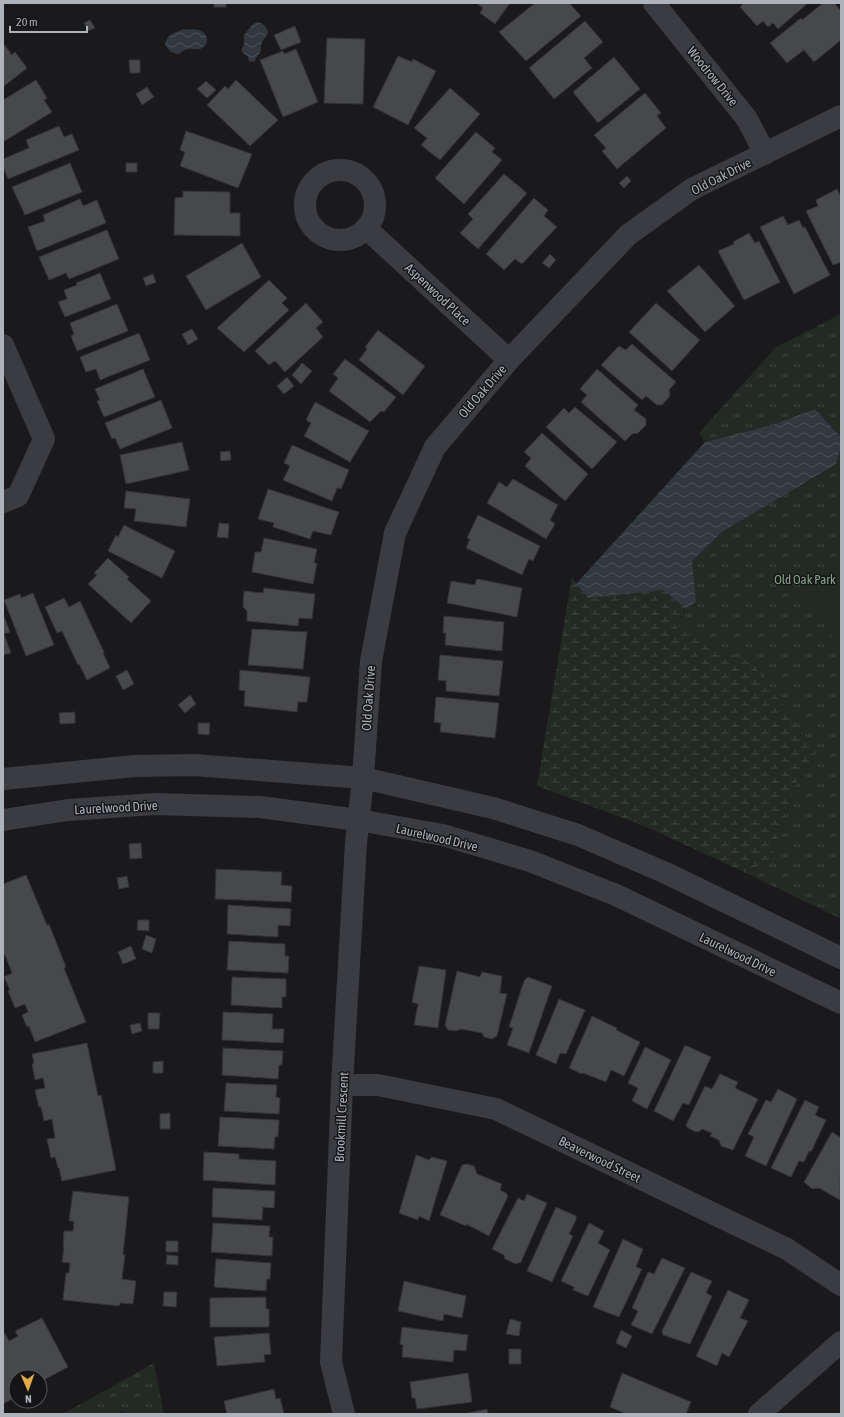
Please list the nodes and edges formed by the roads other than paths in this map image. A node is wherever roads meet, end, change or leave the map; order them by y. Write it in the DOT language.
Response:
graph roads {
  1 [pos="654,3"];
  2 [pos="841,116"];
  3 [pos="765,154"];
  4 [pos="367,229"];
  5 [pos="3,345"];
  6 [pos="509,360"];
  7 [pos="3,502"];
  8 [pos="363,778"];
  9 [pos="3,779"];
  10 [pos="3,820"];
  11 [pos="358,820"];
  12 [pos="841,958"];
  13 [pos="841,1003"];
  14 [pos="342,1085"];
  15 [pos="841,1285"];
  16 [pos="841,1342"];
  17 [pos="344,1414"];
  18 [pos="759,1414"];
  1 -- 3 [label="street, Woodrow Drive"];
  2 -- 3 [label="street, Old Oak Drive"];
  3 -- 6 [label="street, Old Oak Drive"];
  4 -- 6 [label="street, Aspenwood Place"];
  5 -- 7 [label="street"];
  6 -- 8 [label="street, Old Oak Drive"];
  8 -- 9 [label="street"];
  8 -- 11 [label="street, Old Oak Drive"];
  8 -- 12 [label="street"];
  10 -- 11 [label="street, Laurelwood Drive"];
  11 -- 13 [label="street, Laurelwood Drive"];
  11 -- 14 [label="street, Brookmill Crescent"];
  14 -- 15 [label="street, Beaverwood Street"];
  14 -- 17 [label="street, Brookmill Crescent"];
  16 -- 18 [label="street"];
}
